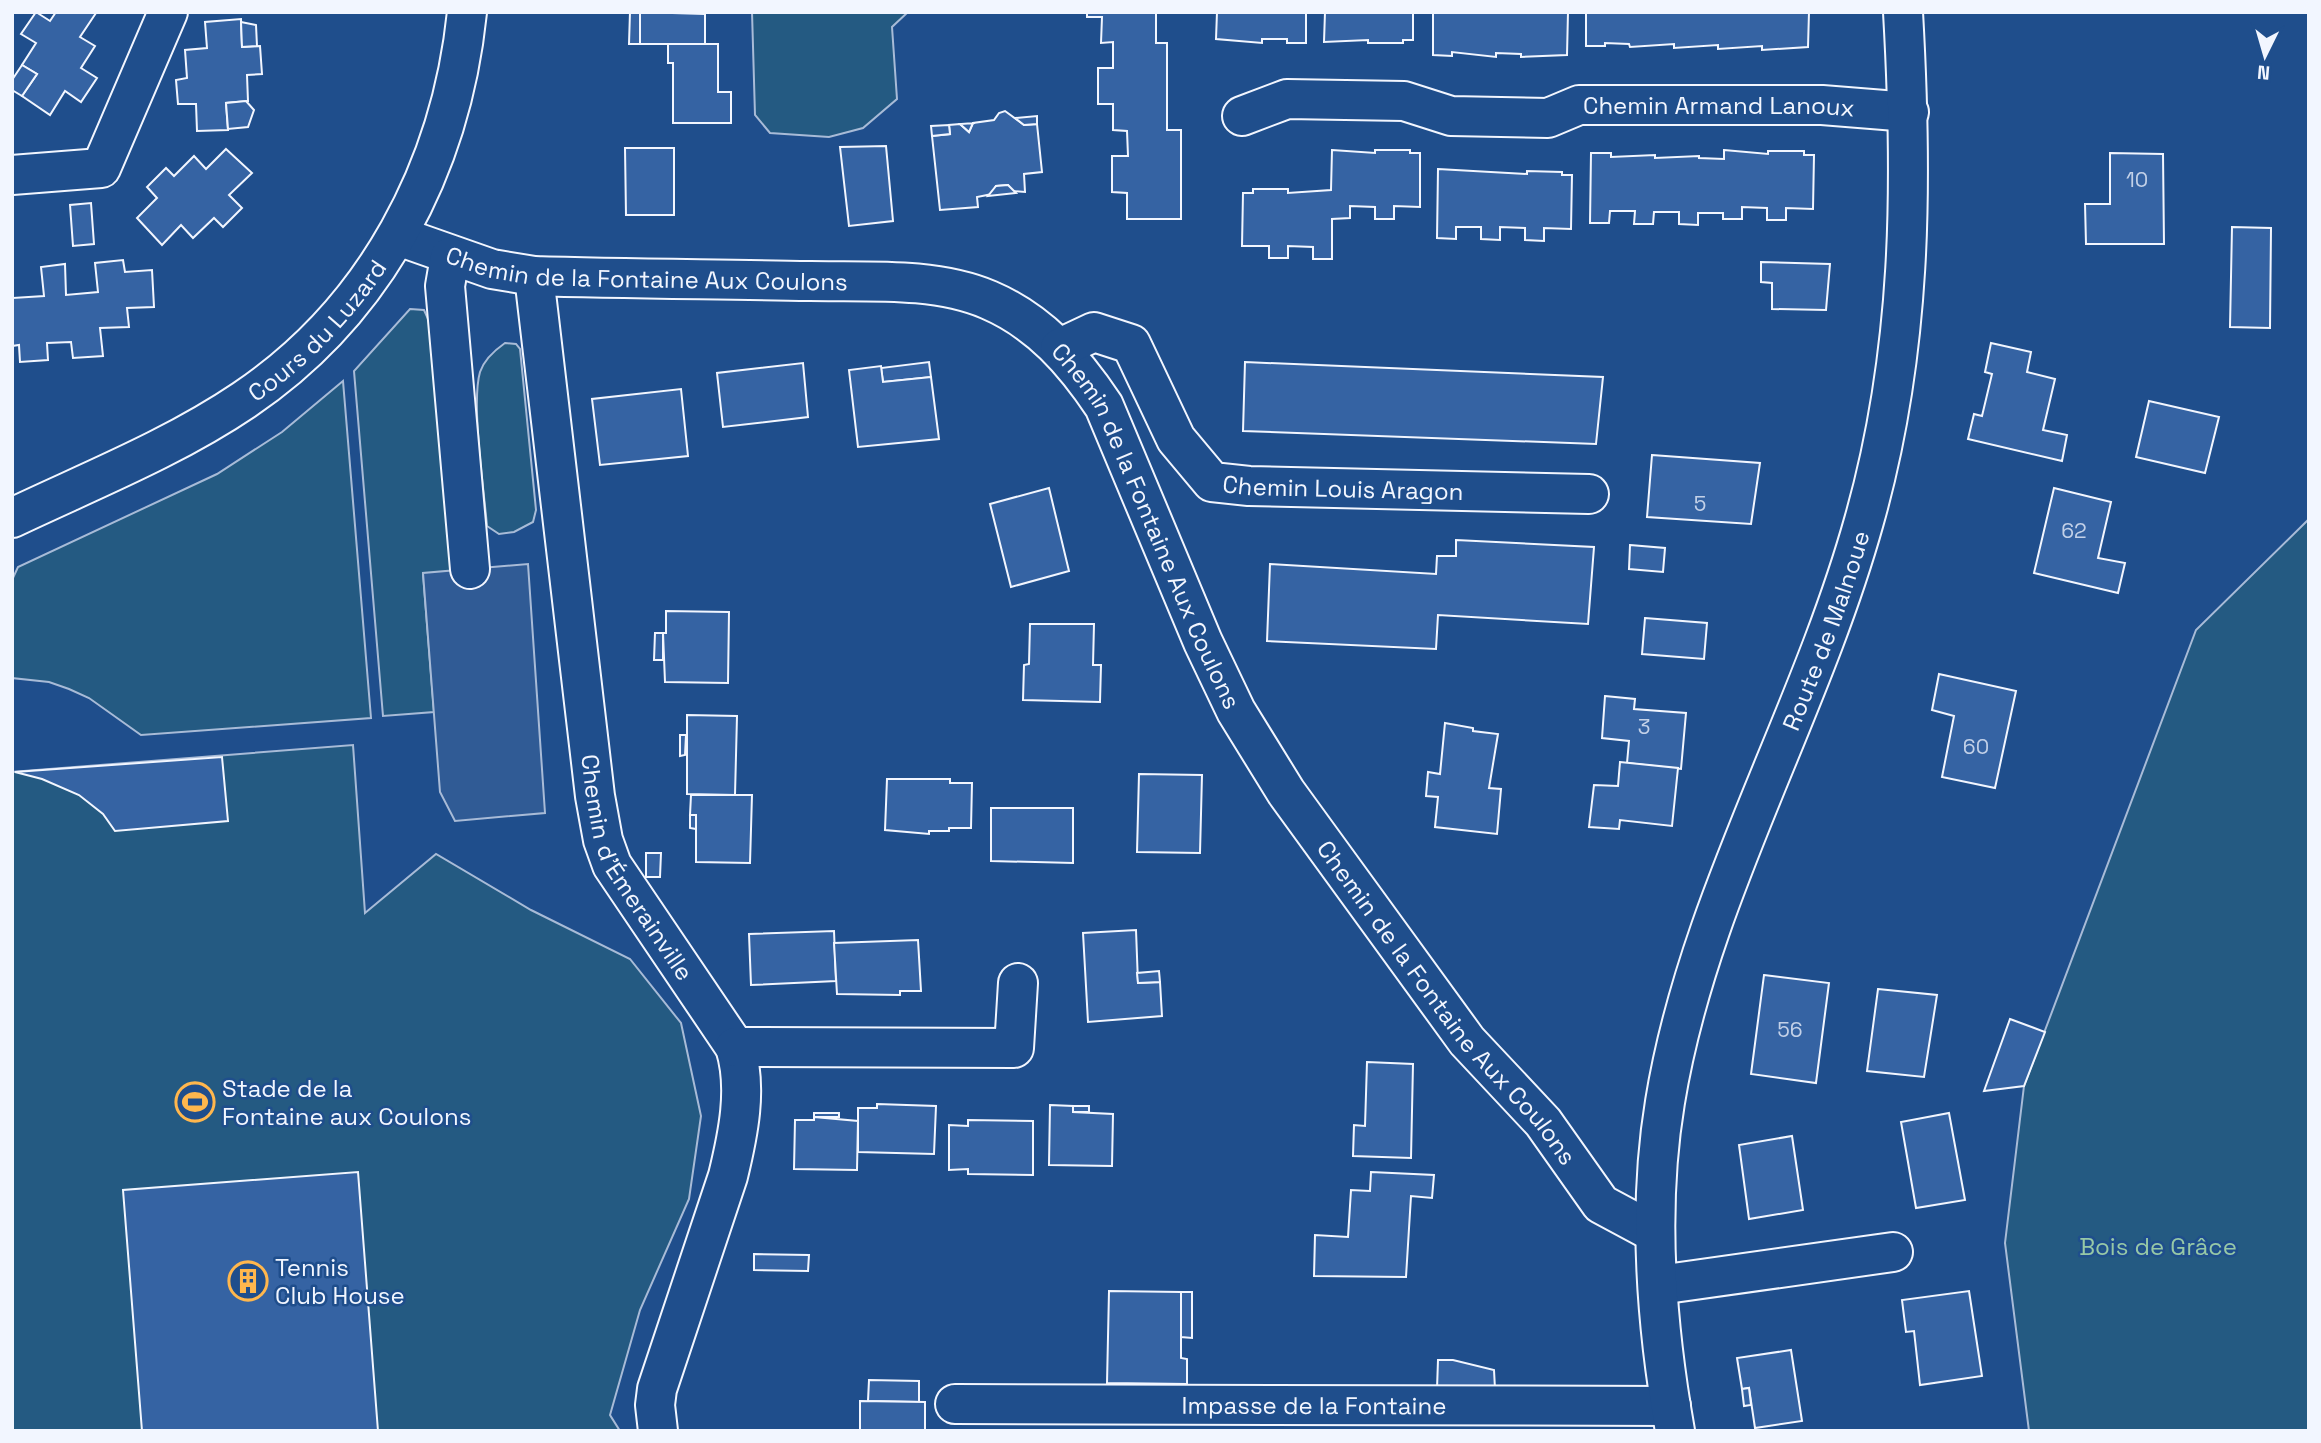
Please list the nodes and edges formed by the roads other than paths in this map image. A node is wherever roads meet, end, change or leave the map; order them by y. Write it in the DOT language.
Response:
graph roads {
  1 [pos="168,12"];
  2 [pos="467,12"];
  3 [pos="1903,12"];
  4 [pos="1909,112"];
  5 [pos="1242,116"];
  6 [pos="12,175"];
  7 [pos="398,236"];
  8 [pos="450,257"];
  9 [pos="534,276"];
  10 [pos="1059,348"];
  11 [pos="1589,494"];
  12 [pos="12,518"];
  13 [pos="470,569"];
  14 [pos="1018,983"];
  15 [pos="735,1047"];
  16 [pos="1655,1233"];
  17 [pos="1893,1251"];
  18 [pos="1658,1285"];
  19 [pos="955,1404"];
  20 [pos="1673,1418"];
  21 [pos="658,1431"];
  1 -- 6 [label="street"];
  2 -- 7 [label="street, Cours du Luzard"];
  3 -- 4 [label="street, Route de Malnoue"];
  4 -- 5 [label="street, Chemin Armand Lanoux"];
  4 -- 16 [label="street, Route de Malnoue"];
  7 -- 8 [label="street, Chemin de la Fontaine Aux Coulons"];
  7 -- 12 [label="street, Cours du Luzard"];
  8 -- 9 [label="street, Chemin de la Fontaine Aux Coulons"];
  8 -- 13 [label="street"];
  9 -- 10 [label="street, Chemin de la Fontaine Aux Coulons"];
  9 -- 15 [label="street, Chemin d'Émerainville"];
  10 -- 11 [label="street, Chemin Louis Aragon"];
  10 -- 16 [label="street, Chemin de la Fontaine Aux Coulons"];
  14 -- 15 [label="street"];
  15 -- 21 [label="street, Chemin d'Émerainville"];
  16 -- 18 [label="street, Route de Malnoue"];
  17 -- 18 [label="street"];
  18 -- 20 [label="street, Route de Malnoue"];
  19 -- 20 [label="street, Impasse de la Fontaine"];
}
